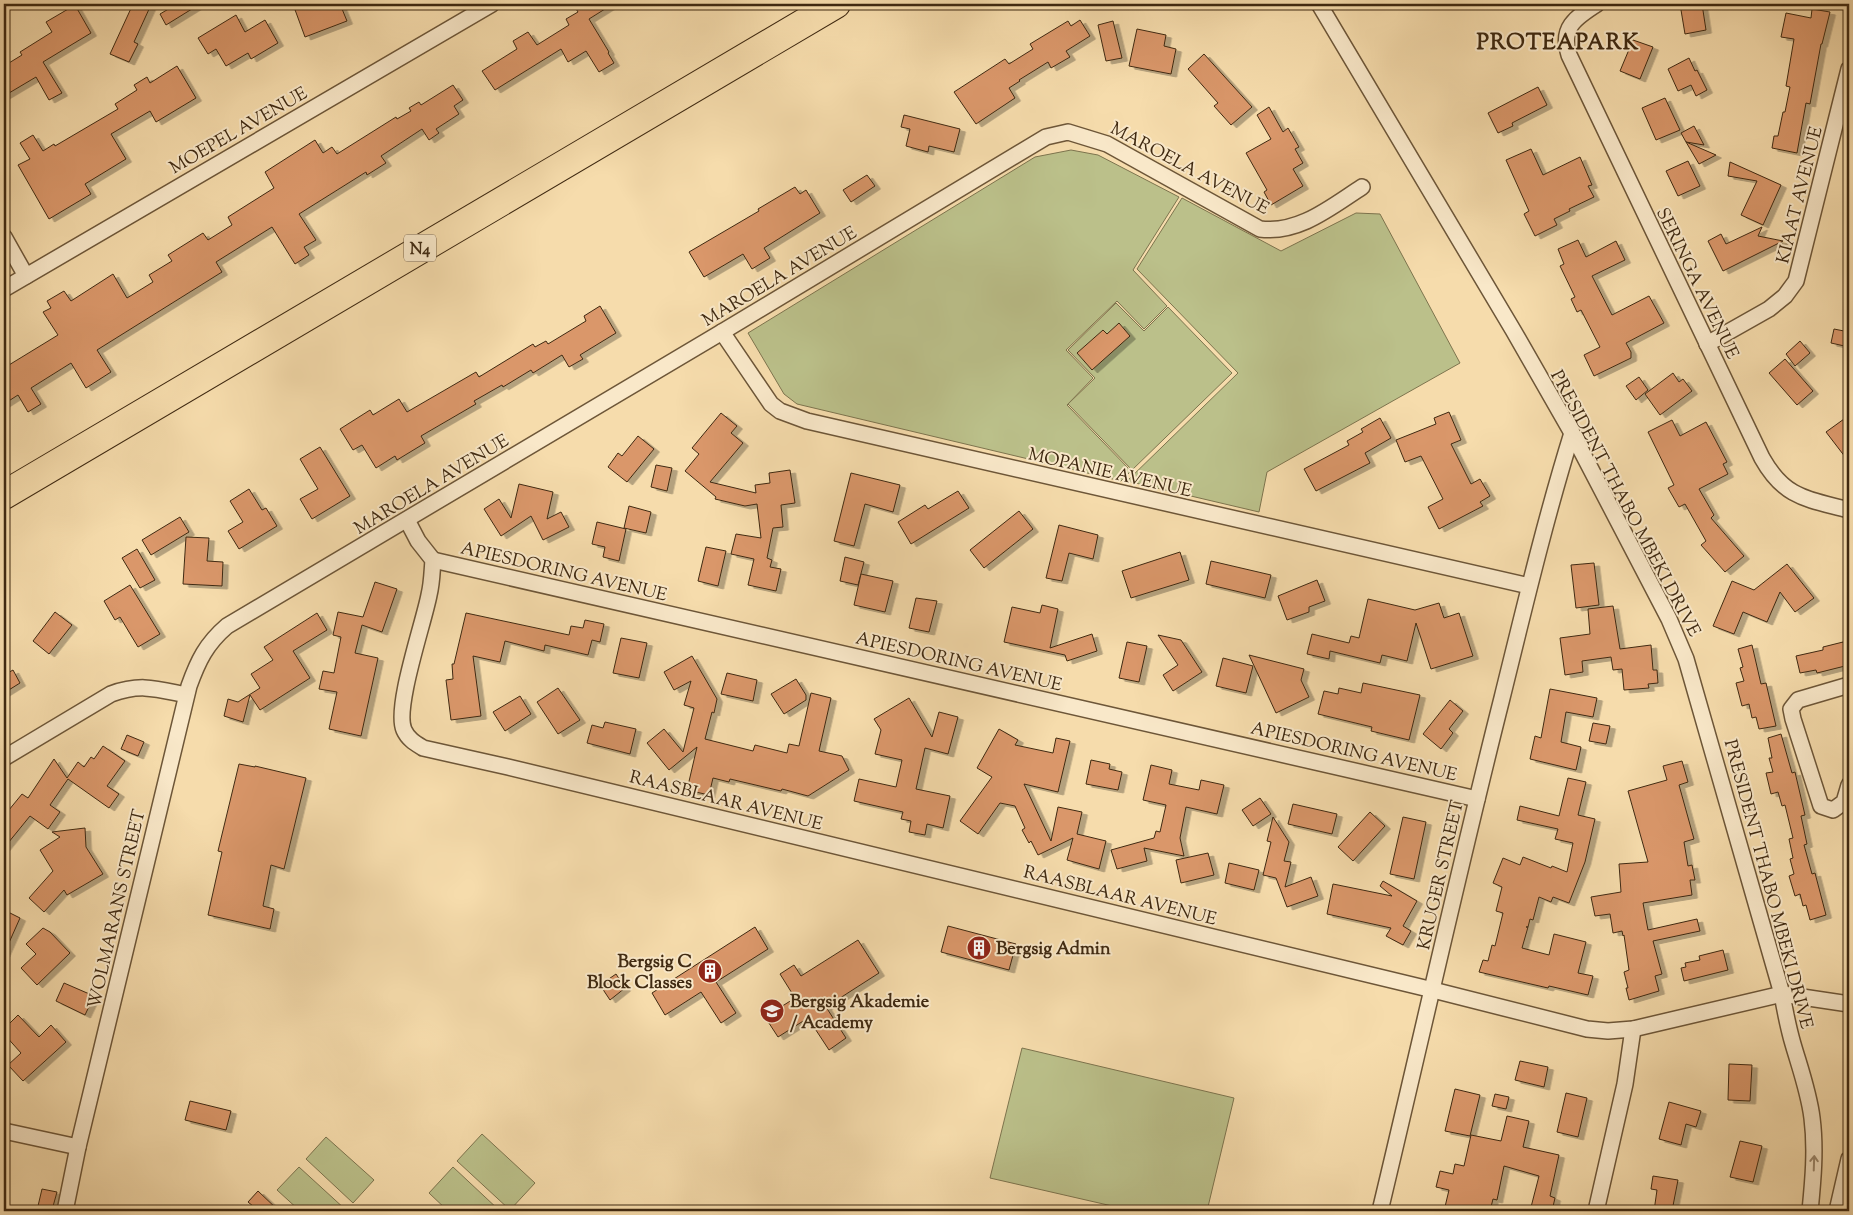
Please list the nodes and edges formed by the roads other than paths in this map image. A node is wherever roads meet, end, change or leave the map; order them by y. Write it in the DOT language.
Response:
graph roads {
  1 [pos="492,4"];
  2 [pos="836,4"];
  3 [pos="1318,4"];
  4 [pos="1597,4"];
  5 [pos="1849,70"];
  6 [pos="1362,187"];
  7 [pos="4,237"];
  8 [pos="26,276"];
  9 [pos="4,289"];
  10 [pos="722,332"];
  11 [pos="1707,344"];
  12 [pos="1572,433"];
  13 [pos="4,495"];
  14 [pos="1849,510"];
  15 [pos="407,520"];
  16 [pos="433,560"];
  17 [pos="1529,586"];
  18 [pos="227,626"];
  19 [pos="1849,685"];
  20 [pos="186,695"];
  21 [pos="4,758"];
  22 [pos="1849,785"];
  23 [pos="1477,799"];
  24 [pos="1433,990"];
  25 [pos="1782,994"];
  26 [pos="1849,1004"];
  27 [pos="1633,1029"];
  28 [pos="4,1131"];
  29 [pos="78,1148"];
  30 [pos="1849,1159"];
  31 [pos="65,1211"];
  32 [pos="1380,1211"];
  33 [pos="1596,1211"];
  34 [pos="1810,1211"];
  35 [pos="1837,1211"];
  1 -- 8 [label="street, MOEPEL AVENUE"];
  2 -- 13 [label="highway, N4"];
  3 -- 12 [label="street, PRESIDENT THABO MBEKI DRIVE"];
  4 -- 11 [label="street, SERINGA AVENUE"];
  5 -- 11 [label="street, KIAAT AVENUE"];
  6 -- 10 [label="street, MAROELA AVENUE"];
  7 -- 8 [label="street"];
  8 -- 9 [label="street, MOEPEL AVENUE"];
  10 -- 15 [label="street, MAROELA AVENUE"];
  10 -- 17 [label="street, MOPANIE AVENUE"];
  11 -- 14 [label="street, SERINGA AVENUE"];
  12 -- 17 [label="street, KRUGER STREET"];
  12 -- 25 [label="street, PRESIDENT THABO MBEKI DRIVE"];
  15 -- 16 [label="street"];
  15 -- 18 [label="street, MAROELA AVENUE"];
  16 -- 23 [label="street, APIESDORING AVENUE"];
  16 -- 24 [label="street, RAASBLAAR AVENUE"];
  17 -- 23 [label="street, KRUGER STREET"];
  18 -- 20 [label="street, WOLMARANS STREET"];
  19 -- 22 [label="street"];
  20 -- 21 [label="street"];
  20 -- 29 [label="street, WOLMARANS STREET"];
  23 -- 24 [label="street, KRUGER STREET"];
  24 -- 27 [label="street, RAASBLAAR AVENUE"];
  24 -- 32 [label="street, KRUGER STREET"];
  25 -- 26 [label="street, RAASBLAAR AVENUE"];
  25 -- 27 [label="street, RAASBLAAR AVENUE"];
  34 -- 25 [label="street, PRESIDENT THABO MBEKI DRIVE, one-way"];
  27 -- 33 [label="street"];
  28 -- 29 [label="street"];
  29 -- 31 [label="street, WOLMARANS STREET"];
  30 -- 35 [label="street"];
}
